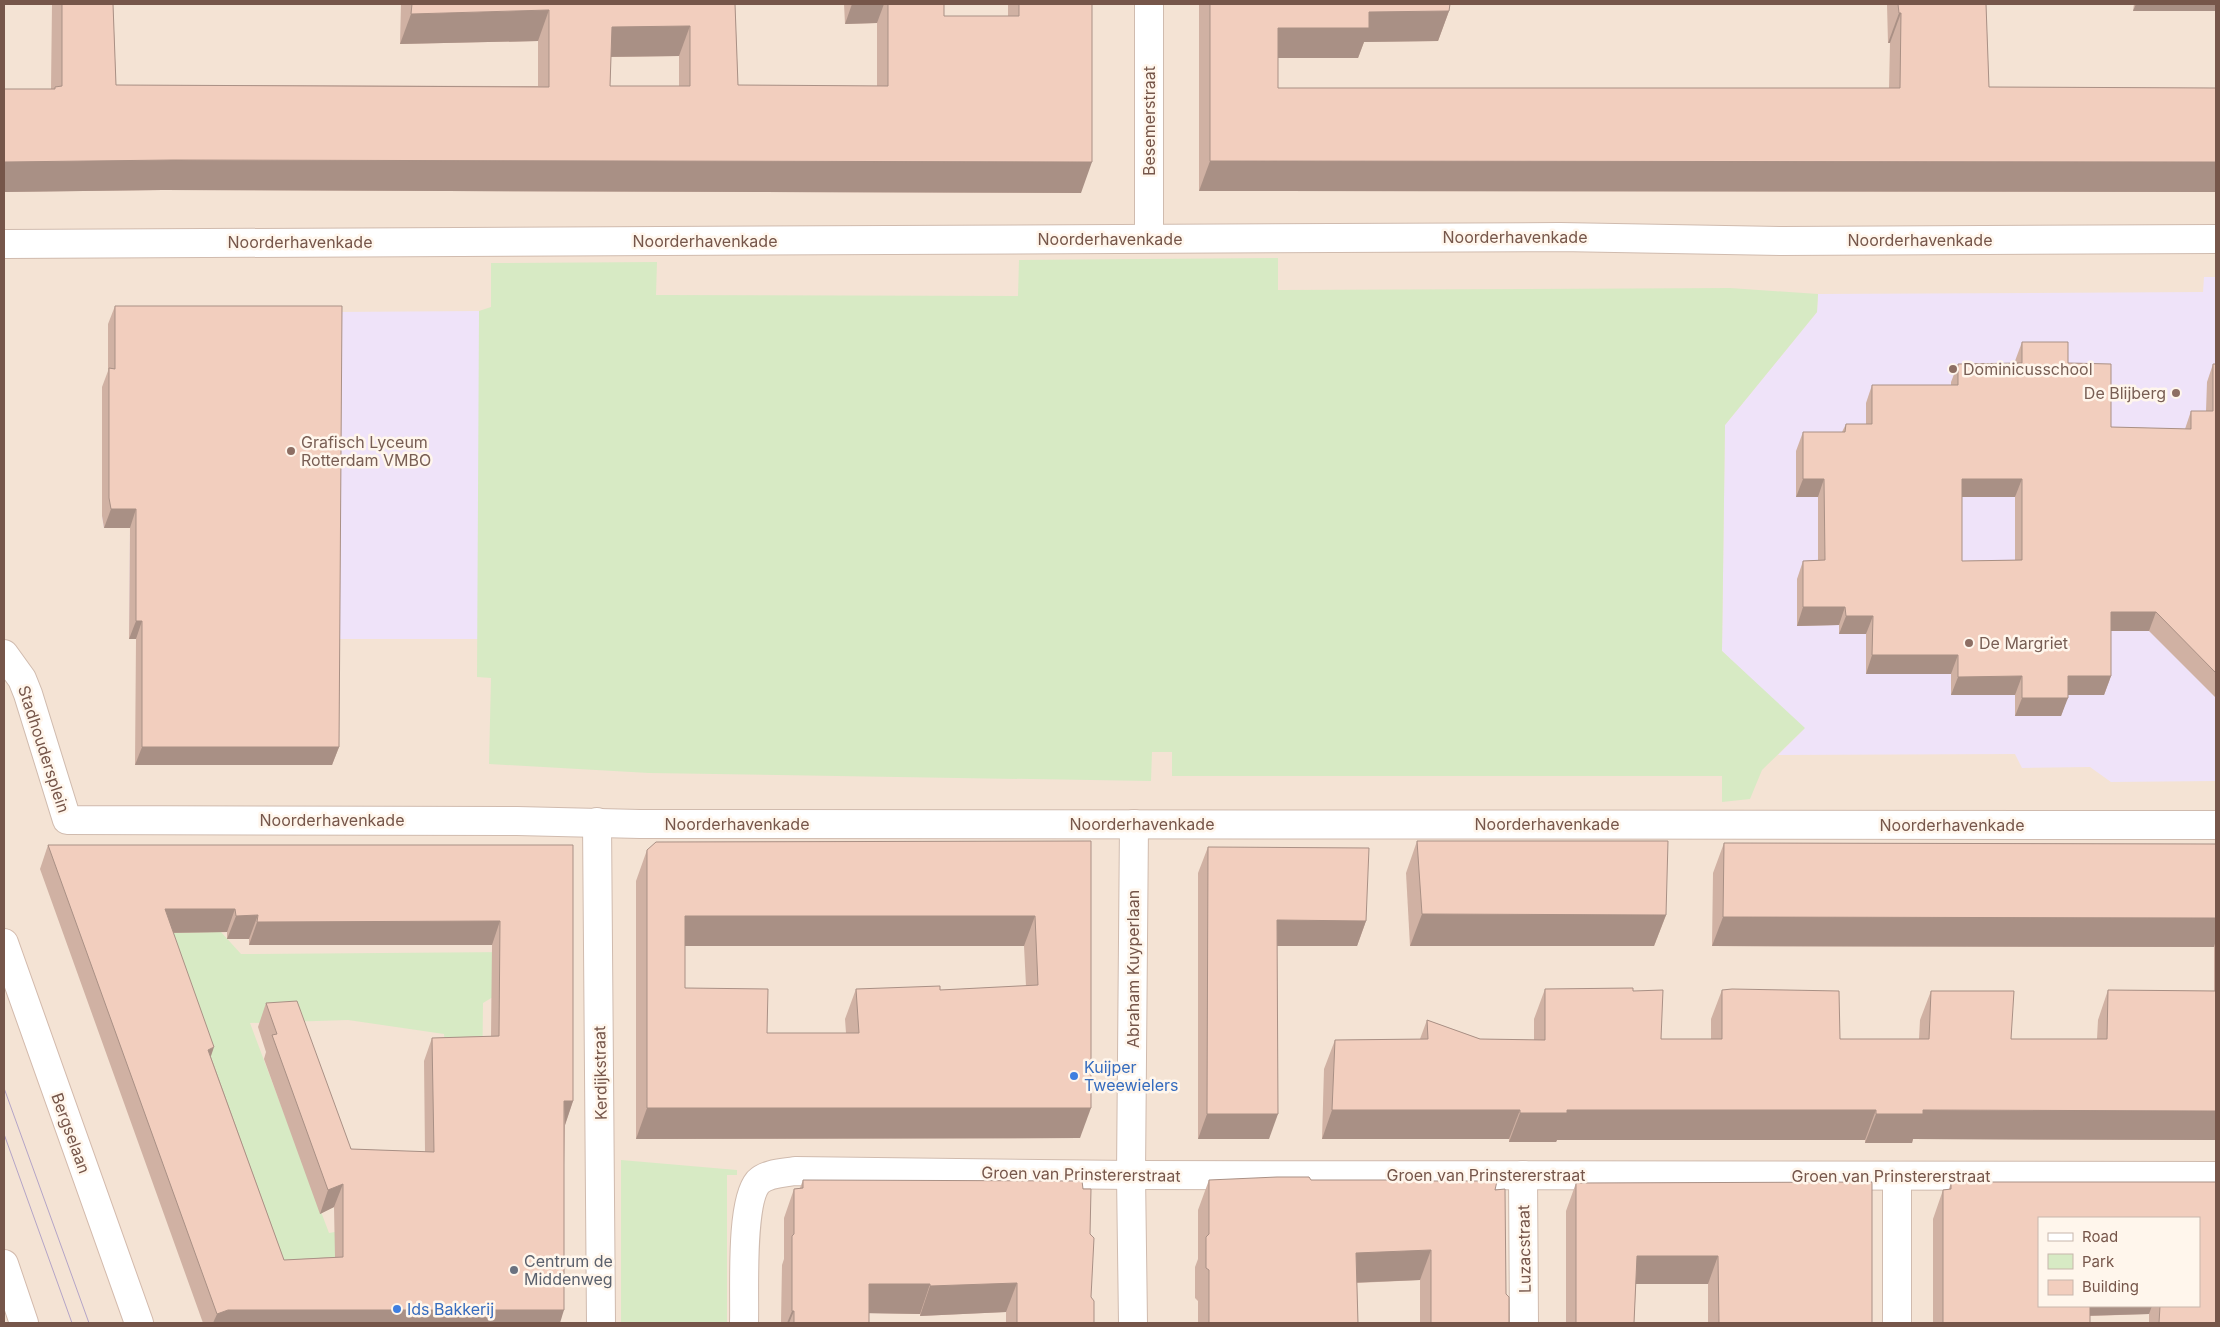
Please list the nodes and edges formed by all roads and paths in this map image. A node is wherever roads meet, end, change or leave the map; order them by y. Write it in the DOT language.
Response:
graph roads {
  1 [pos="1149,4"];
  2 [pos="1149,238"];
  3 [pos="2216,239"];
  4 [pos="4,244"];
  5 [pos="4,654"];
  6 [pos="67,820"];
  7 [pos="597,822"];
  8 [pos="1134,824"];
  9 [pos="2216,825"];
  10 [pos="4,943"];
  11 [pos="1523,1175"];
  12 [pos="1131,1176"];
  13 [pos="1897,1176"];
  14 [pos="2216,1176"];
  15 [pos="4,1264"];
  16 [pos="24,1323"];
  17 [pos="139,1323"];
  18 [pos="601,1323"];
  19 [pos="744,1323"];
  20 [pos="1133,1323"];
  21 [pos="1524,1323"];
  22 [pos="1897,1323"];
  1 -- 2 [label="street, Besemerstraat"];
  2 -- 3 [label="street, Noorderhavenkade"];
  2 -- 4 [label="street, Noorderhavenkade"];
  5 -- 6 [label="street, Stadhoudersplein"];
  6 -- 7 [label="street, Noorderhavenkade"];
  7 -- 8 [label="street, Noorderhavenkade"];
  7 -- 18 [label="street, Kerdijkstraat"];
  8 -- 9 [label="street, Noorderhavenkade"];
  8 -- 12 [label="street, Abraham Kuyperlaan"];
  10 -- 17 [label="street, Bergselaan"];
  11 -- 12 [label="street, Groen van Prinstererstraat"];
  11 -- 13 [label="street, Groen van Prinstererstraat"];
  11 -- 21 [label="street, Luzacstraat"];
  12 -- 19 [label="street, Groen van Prinstererstraat"];
  12 -- 20 [label="street, Abraham Kuyperlaan"];
  13 -- 14 [label="street, Groen van Prinstererstraat"];
  13 -- 22 [label="street"];
  15 -- 16 [label="street"];
}
